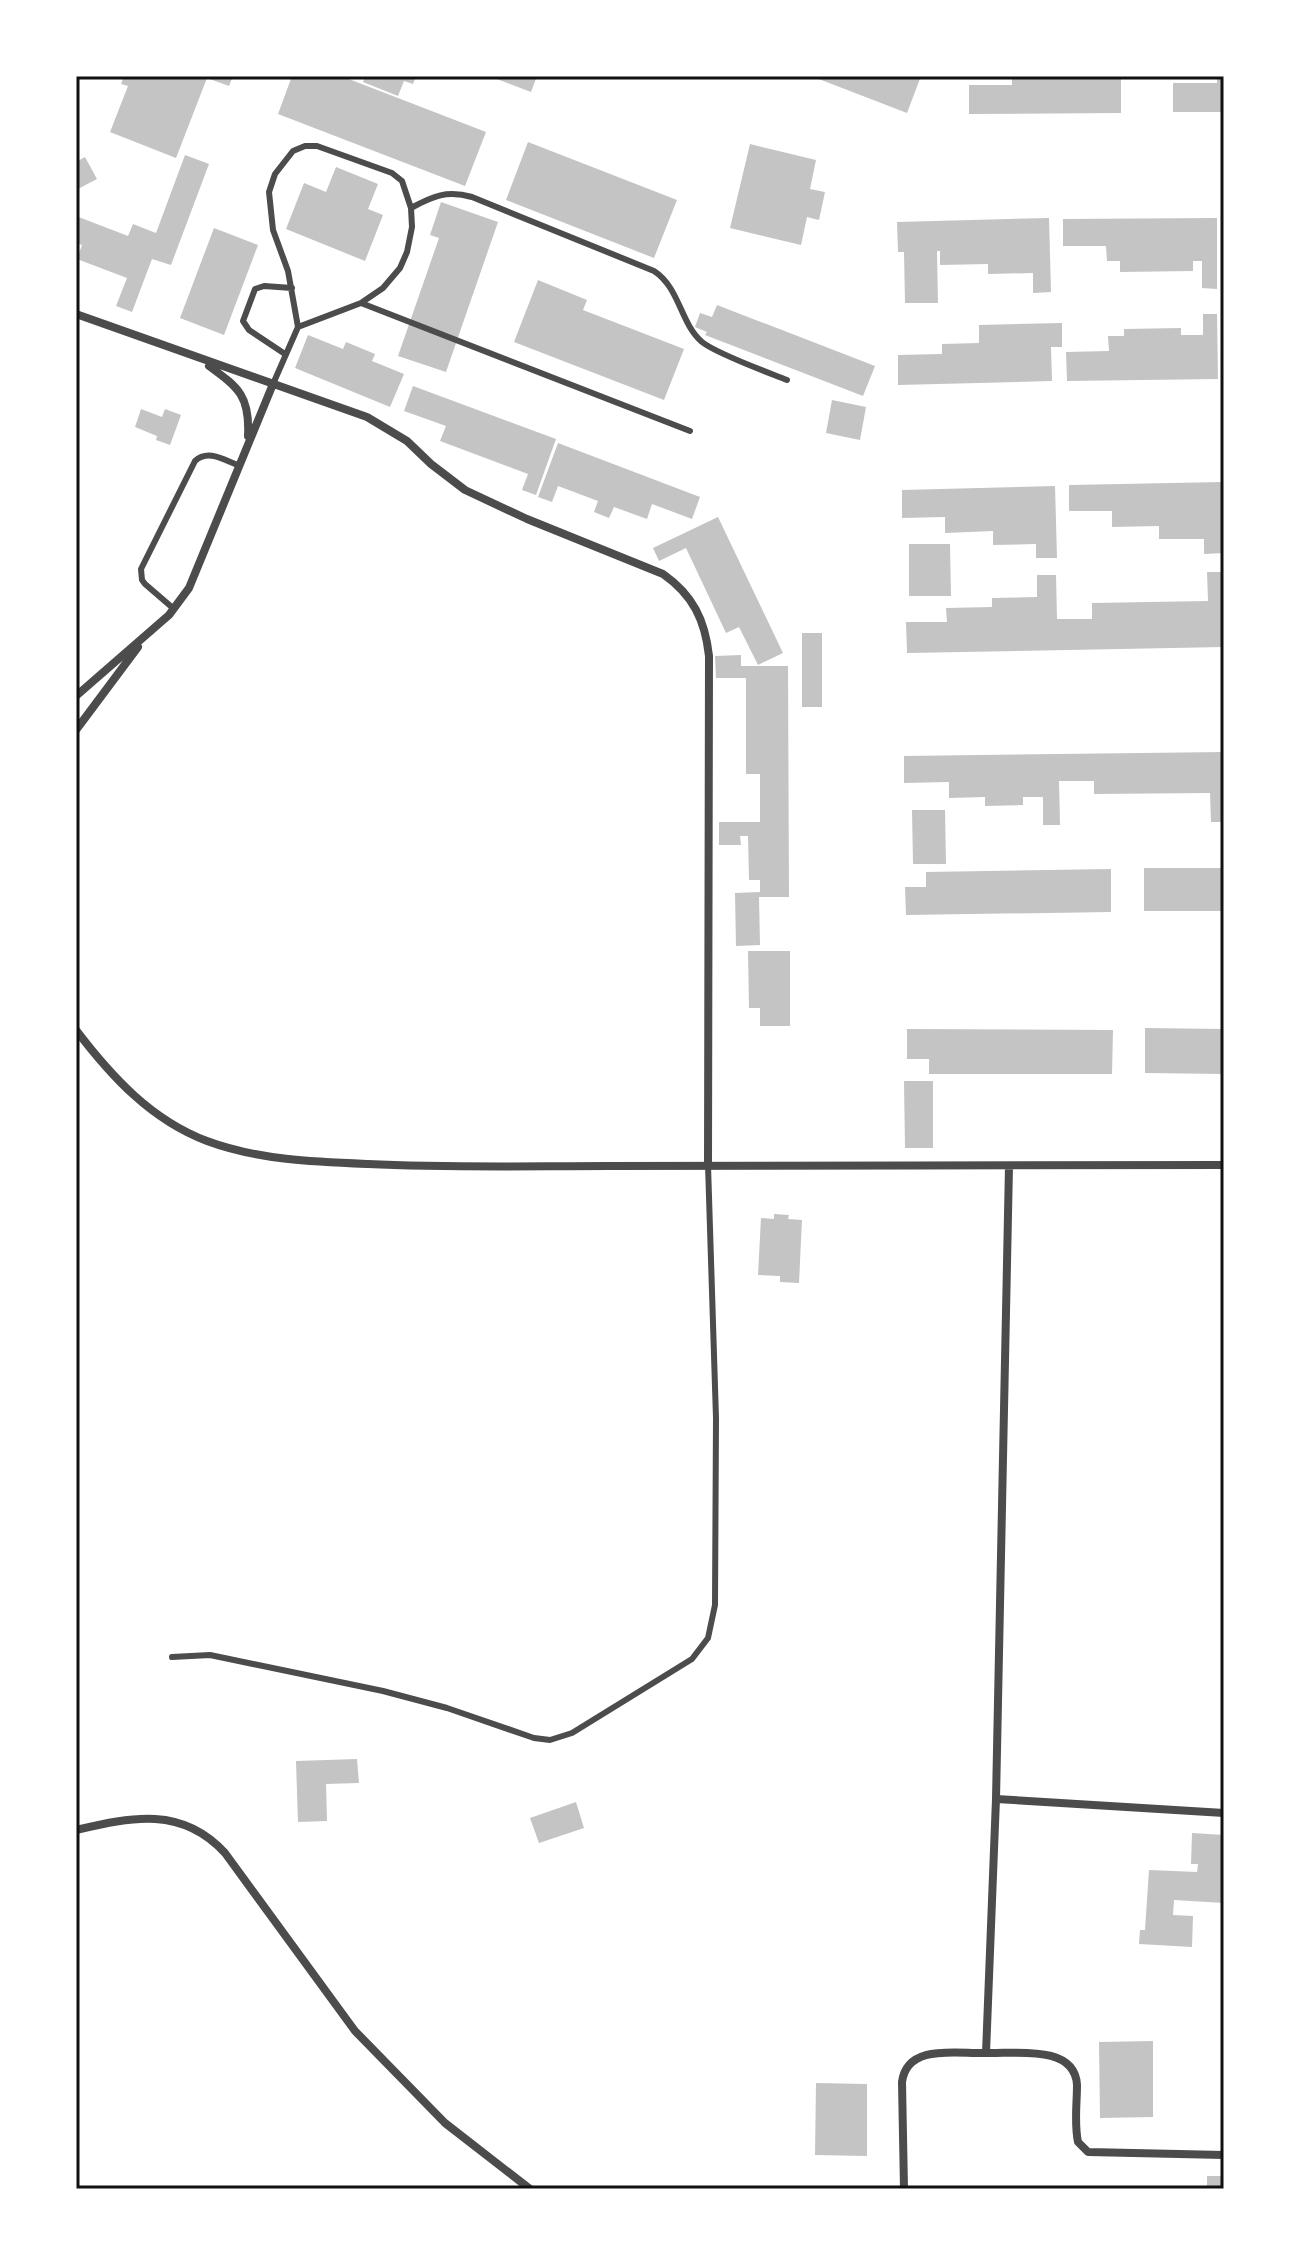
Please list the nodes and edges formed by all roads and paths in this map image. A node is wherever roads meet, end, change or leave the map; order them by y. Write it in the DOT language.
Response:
graph roads {
  1 [pos="411,208"];
  2 [pos="292,288"];
  3 [pos="361,303"];
  4 [pos="76,314"];
  5 [pos="298,327"];
  6 [pos="285,354"];
  7 [pos="202,360"];
  8 [pos="787,380"];
  9 [pos="273,384"];
  10 [pos="690,431"];
  11 [pos="247,444"];
  12 [pos="238,465"];
  13 [pos="174,609"];
  14 [pos="148,633"];
  15 [pos="76,696"];
  16 [pos="76,730"];
  17 [pos="76,1030"];
  18 [pos="708,1165"];
  19 [pos="1224,1165"];
  20 [pos="1009,1166"];
  21 [pos="172,1657"];
  22 [pos="996,1799"];
  23 [pos="1224,1813"];
  24 [pos="76,1830"];
  25 [pos="986,2053"];
  26 [pos="1224,2155"];
  27 [pos="530,2189"];
  28 [pos="904,2189"];
  1 -- 2 [label="lane"];
  1 -- 3 [label="lane"];
  1 -- 8 [label="lane"];
  2 -- 5 [label="lane"];
  2 -- 6 [label="lane"];
  3 -- 5 [label="lane"];
  3 -- 10 [label="lane"];
  4 -- 7 [label="street"];
  5 -- 6 [label="lane"];
  6 -- 9 [label="lane"];
  7 -- 9 [label="street"];
  7 -- 11 [label="street"];
  9 -- 11 [label="street"];
  9 -- 18 [label="street"];
  11 -- 12 [label="street"];
  12 -- 13 [label="street"];
  12 -- 13 [label="lane"];
  13 -- 14 [label="street"];
  14 -- 15 [label="street"];
  14 -- 16 [label="street"];
  17 -- 18 [label="street"];
  18 -- 20 [label="street"];
  18 -- 21 [label="lane"];
  19 -- 20 [label="street"];
  20 -- 22 [label="street"];
  22 -- 23 [label="street"];
  22 -- 25 [label="street"];
  24 -- 27 [label="street"];
  25 -- 26 [label="street"];
  25 -- 28 [label="street"];
}
